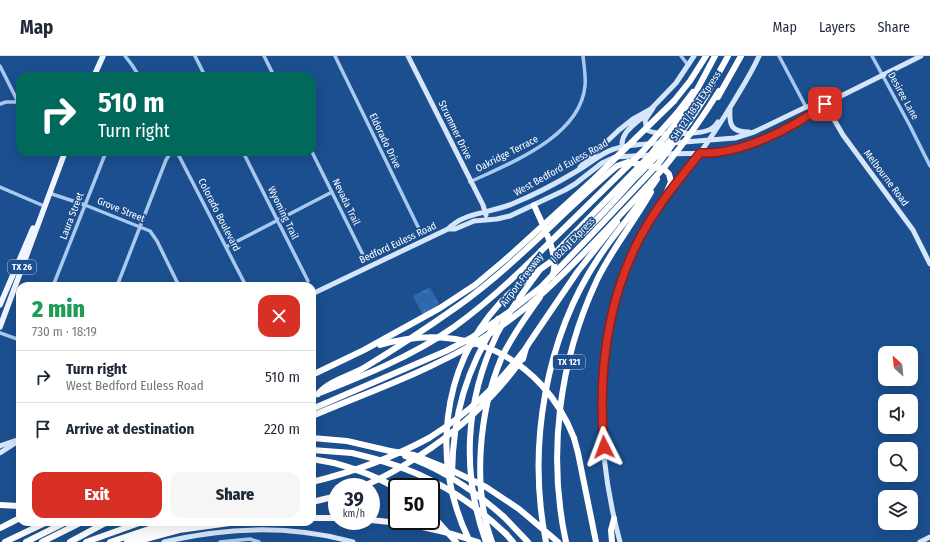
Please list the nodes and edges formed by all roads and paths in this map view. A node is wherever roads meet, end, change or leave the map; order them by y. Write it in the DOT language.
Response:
graph roads {
  1 [pos="103,56"];
  2 [pos="125,56"];
  3 [pos="195,56"];
  4 [pos="264,56"];
  5 [pos="335,56"];
  6 [pos="408,56"];
  7 [pos="583,56"];
  8 [pos="681,56"];
  9 [pos="694,56"];
  10 [pos="706,56"];
  11 [pos="715,56"];
  12 [pos="728,56"];
  13 [pos="740,56"];
  14 [pos="758,56"];
  15 [pos="779,56"];
  16 [pos="872,56"];
  17 [pos="921,56"];
  18 [pos="688,65"];
  19 [pos="0,66"];
  20 [pos="96,72"];
  21 [pos="136,72"];
  22 [pos="203,72"];
  23 [pos="272,72"];
  24 [pos="882,75"];
  25 [pos="16,96"];
  26 [pos="706,96"];
  27 [pos="16,102"];
  28 [pos="656,103"];
  29 [pos="0,104"];
  30 [pos="825,104"];
  31 [pos="730,107"];
  32 [pos="806,107"];
  33 [pos="651,109"];
  34 [pos="679,115"];
  35 [pos="754,132"];
  36 [pos="709,140"];
  37 [pos="622,146"];
  38 [pos="694,153"];
  39 [pos="700,153"];
  40 [pos="63,156"];
  41 [pos="104,156"];
  42 [pos="168,156"];
  43 [pos="179,156"];
  44 [pos="245,156"];
  45 [pos="314,156"];
  46 [pos="625,156"];
  47 [pos="666,164"];
  48 [pos="930,166"];
  49 [pos="571,175"];
  50 [pos="659,178"];
  51 [pos="470,182"];
  52 [pos="0,187"];
  53 [pos="332,192"];
  54 [pos="49,193"];
  55 [pos="532,195"];
  56 [pos="664,199"];
  57 [pos="86,205"];
  58 [pos="534,205"];
  59 [pos="44,206"];
  60 [pos="486,213"];
  61 [pos="487,219"];
  62 [pos="277,220"];
  63 [pos="141,226"];
  64 [pos="448,229"];
  65 [pos="544,231"];
  66 [pos="421,233"];
  67 [pos="226,247"];
  68 [pos="365,260"];
  69 [pos="930,264"];
  70 [pos="308,281"];
  71 [pos="16,282"];
  72 [pos="56,282"];
  73 [pos="119,282"];
  74 [pos="177,282"];
  75 [pos="244,282"];
  76 [pos="16,283"];
  77 [pos="316,292"];
  78 [pos="516,302"];
  79 [pos="0,305"];
  80 [pos="0,327"];
  81 [pos="0,333"];
  82 [pos="16,339"];
  83 [pos="526,348"];
  84 [pos="364,350"];
  85 [pos="316,373"];
  86 [pos="316,394"];
  87 [pos="316,395"];
  88 [pos="316,407"];
  89 [pos="316,414"];
  90 [pos="316,438"];
  91 [pos="16,440"];
  92 [pos="16,442"];
  93 [pos="0,446"];
  94 [pos="316,450"];
  95 [pos="390,451"];
  96 [pos="0,453"];
  97 [pos="316,460"];
  98 [pos="380,479"];
  99 [pos="316,481"];
  100 [pos="388,483"];
  101 [pos="328,498"];
  102 [pos="316,501"];
  103 [pos="0,505"];
  104 [pos="16,506"];
  105 [pos="316,518"];
  106 [pos="328,518"];
  107 [pos="614,519"];
  108 [pos="16,520"];
  109 [pos="380,521"];
  110 [pos="440,524"];
  111 [pos="39,526"];
  112 [pos="58,526"];
  113 [pos="74,526"];
  114 [pos="99,526"];
  115 [pos="131,526"];
  116 [pos="158,526"];
  117 [pos="178,526"];
  118 [pos="208,526"];
  119 [pos="0,528"];
  120 [pos="930,537"];
  121 [pos="5,542"];
  122 [pos="26,542"];
  123 [pos="42,542"];
  124 [pos="70,542"];
  125 [pos="86,542"];
  126 [pos="110,542"];
  127 [pos="127,542"];
  128 [pos="135,542"];
  129 [pos="164,542"];
  130 [pos="220,542"];
  131 [pos="259,542"];
  132 [pos="353,542"];
  133 [pos="456,542"];
  134 [pos="468,542"];
  135 [pos="478,542"];
  136 [pos="486,542"];
  137 [pos="492,542"];
  138 [pos="513,542"];
  139 [pos="528,542"];
  140 [pos="546,542"];
  141 [pos="558,542"];
  142 [pos="566,542"];
  143 [pos="596,542"];
  144 [pos="612,542"];
  145 [pos="620,542"];
  146 [pos="920,542"];
  1 -- 20 [label="main road"];
  2 -- 21 [label="street"];
  3 -- 22 [label="street"];
  4 -- 23 [label="street"];
  5 -- 66 [label="street, Eldorado Drive"];
  6 -- 51 [label="main road, Strummer Drive"];
  7 -- 51 [label="street, Oakridge Terrace"];
  8 -- 18 [label="street"];
  9 -- 18 [label="main road"];
  10 -- 84 [label="highway, bridge"];
  11 -- 34 [label="highway"];
  12 -- 26 [label="highway, SH 121/183 TEXpress"];
  13 -- 47 [label="highway, SH 121/183 TEXpress, bridge"];
  13 -- 50 [label="highway, TX 121, bridge"];
  14 -- 31 [label="main road"];
  15 -- 32 [label="street"];
  16 -- 24 [label="street, Desiree Lane"];
  17 -- 24 [label="main road, West Bedford Euless Road"];
  18 -- 28 [label="main road"];
  19 -- 25 [label="street"];
  24 -- 30 [label="main road, West Bedford Euless Road"];
  24 -- 48 [label="street, Desiree Lane"];
  26 -- 88 [label="highway, I 820 TEXpress, bridge"];
  26 -- 134 [label="highway, bridge"];
  27 -- 29 [label="street"];
  28 -- 31 [label="main road"];
  28 -- 33 [label="main road"];
  30 -- 32 [label="main road, West Bedford Euless Road"];
  30 -- 39 [label="main road, West Bedford Euless Road"];
  30 -- 69 [label="main road, Melbourne Road"];
  31 -- 35 [label="main road"];
  31 -- 36 [label="main road"];
  32 -- 35 [label="main road, West Bedford Euless Road"];
  33 -- 37 [label="main road"];
  33 -- 49 [label="main road"];
  34 -- 78 [label="highway, Airport Freeway, bridge"];
  34 -- 87 [label="highway, bridge"];
  35 -- 36 [label="main road, West Bedford Euless Road"];
  36 -- 37 [label="main road, West Bedford Euless Road"];
  36 -- 39 [label="main road"];
  37 -- 46 [label="main road"];
  37 -- 49 [label="main road, West Bedford Euless Road"];
  38 -- 39 [label="main road, West Bedford Euless Road"];
  38 -- 46 [label="main road, Bedford Euless Road"];
  39 -- 56 [label="main road"];
  40 -- 54 [label="main road, TX 26"];
  41 -- 57 [label="street, Laura Street"];
  42 -- 63 [label="street"];
  43 -- 67 [label="street, Colorado Boulevard"];
  44 -- 62 [label="street, Wyoming Trail"];
  45 -- 53 [label="street, Nevada Trail"];
  46 -- 58 [label="main road, Bedford Euless Road"];
  47 -- 89 [label="highway, I 820 TEXpress, bridge"];
  47 -- 140 [label="highway, bridge"];
  49 -- 55 [label="main road, West Bedford Euless Road"];
  50 -- 83 [label="highway"];
  50 -- 142 [label="highway, TX 121"];
  51 -- 60 [label="main road, Strummer Drive"];
  52 -- 59 [label="street"];
  53 -- 62 [label="street"];
  53 -- 68 [label="street, Nevada Trail"];
  54 -- 57 [label="street, Grove Street"];
  54 -- 59 [label="main road, TX 26"];
  55 -- 58 [label="main road"];
  55 -- 60 [label="main road, West Bedford Euless Road"];
  56 -- 65 [label="highway"];
  56 -- 107 [label="main road"];
  57 -- 63 [label="street, Grove Street"];
  57 -- 72 [label="street, Laura Street"];
  58 -- 61 [label="main road, Bedford Euless Road"];
  58 -- 65 [label="highway"];
  59 -- 71 [label="main road, TX 26"];
  59 -- 79 [label="main road, TX 26"];
  60 -- 61 [label="main road, Strummer Drive"];
  60 -- 64 [label="main road, West Bedford Euless Road"];
  61 -- 64 [label="main road, Bedford Euless Road"];
  62 -- 67 [label="street"];
  62 -- 70 [label="street, Wyoming Trail"];
  63 -- 73 [label="street"];
  63 -- 74 [label="street, Grove Street"];
  64 -- 77 [label="main road, Bedford Euless Road"];
  65 -- 86 [label="highway"];
  65 -- 137 [label="highway"];
  67 -- 75 [label="street, Colorado Boulevard"];
  76 -- 80 [label="main road, TX 26"];
  78 -- 134 [label="highway"];
  78 -- 136 [label="highway, Airport Freeway"];
  81 -- 82 [label="street"];
  83 -- 98 [label="highway, bridge"];
  83 -- 99 [label="highway, bridge"];
  84 -- 85 [label="highway"];
  84 -- 143 [label="highway, bridge"];
  90 -- 95 [label="highway"];
  91 -- 93 [label="main road"];
  92 -- 96 [label="main road"];
  94 -- 138 [label="highway, bridge"];
  95 -- 139 [label="highway, bridge"];
  95 -- 141 [label="highway, bridge"];
  97 -- 100 [label="highway, bridge"];
  101 -- 102 [label="highway"];
  103 -- 104 [label="highway"];
  105 -- 106 [label="highway"];
  107 -- 144 [label="highway"];
  107 -- 145 [label="main road"];
  108 -- 119 [label="highway"];
  109 -- 135 [label="highway, bridge"];
  110 -- 133 [label="highway"];
  111 -- 121 [label="highway"];
  112 -- 122 [label="highway"];
  113 -- 123 [label="highway"];
  114 -- 124 [label="highway"];
  115 -- 125 [label="highway"];
  116 -- 126 [label="highway"];
  117 -- 127 [label="highway"];
  118 -- 128 [label="highway"];
  120 -- 146 [label="main road"];
  129 -- 132 [label="main road"];
  130 -- 131 [label="street"];
}
